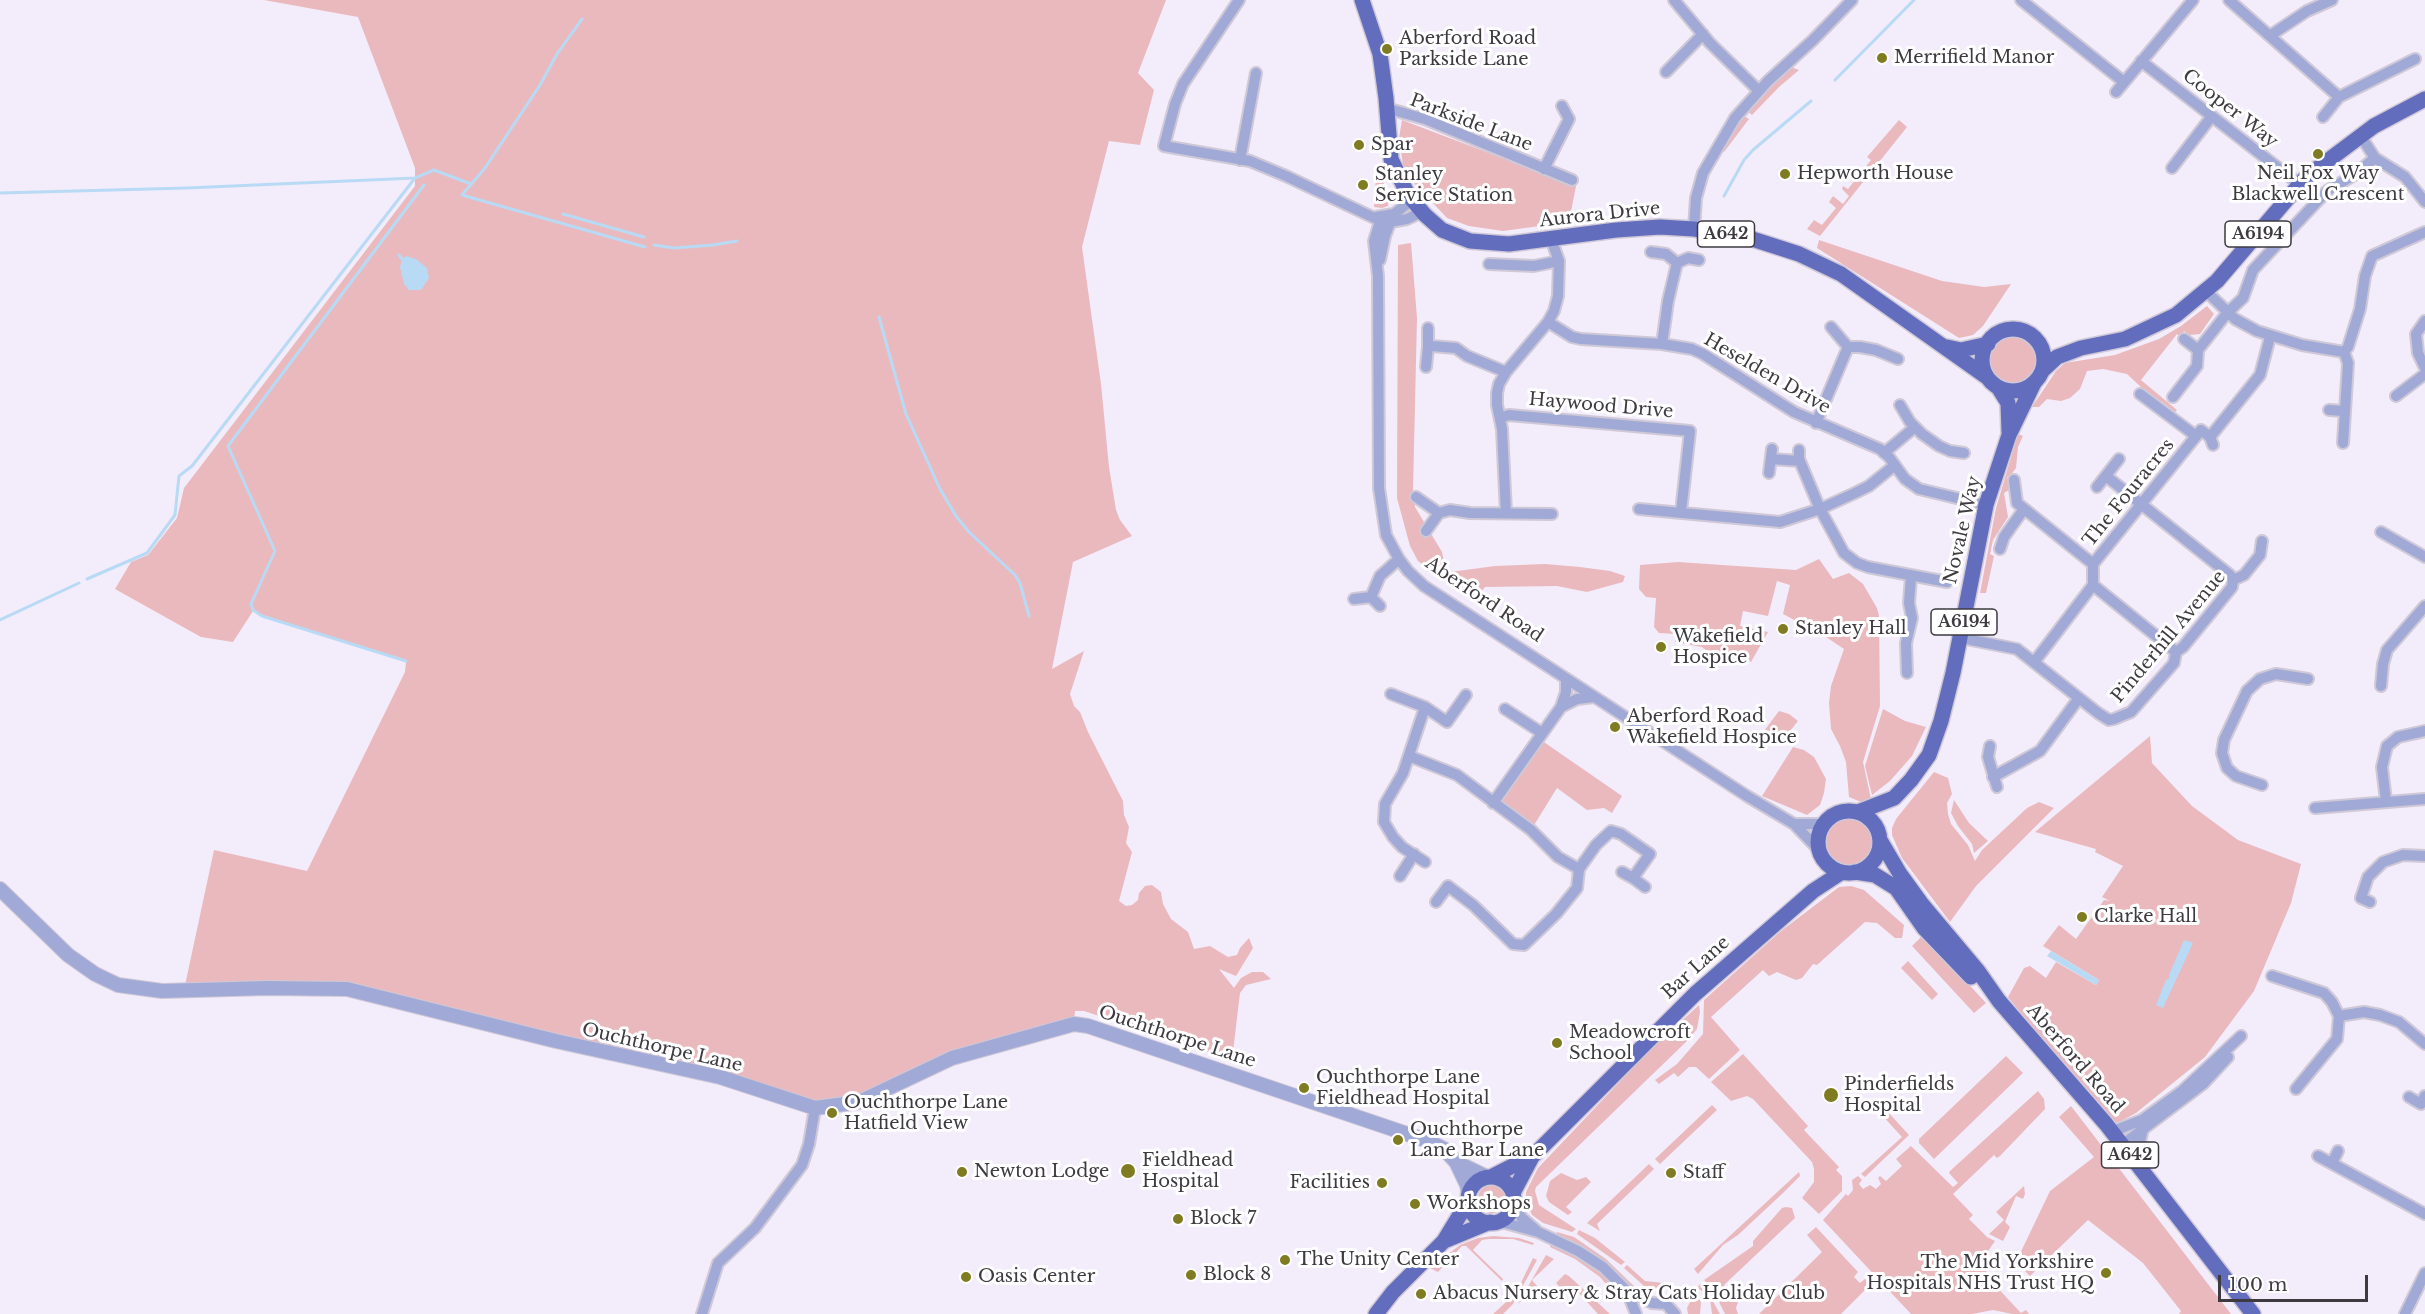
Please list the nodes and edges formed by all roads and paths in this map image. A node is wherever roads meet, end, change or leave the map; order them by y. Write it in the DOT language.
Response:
graph roads {
  1 [pos="1239,0"];
  2 [pos="1362,0"];
  3 [pos="1674,0"];
  4 [pos="1852,0"];
  5 [pos="2021,0"];
  6 [pos="2193,0"];
  7 [pos="2229,0"];
  8 [pos="2332,0"];
  9 [pos="1703,34"];
  10 [pos="2271,35"];
  11 [pos="2415,59"];
  12 [pos="2141,61"];
  13 [pos="1667,73"];
  14 [pos="1256,74"];
  15 [pos="2124,82"];
  16 [pos="1758,90"];
  17 [pos="2116,92"];
  18 [pos="2339,97"];
  19 [pos="2425,99"];
  20 [pos="1562,106"];
  21 [pos="1386,108"];
  22 [pos="2212,116"];
  23 [pos="2323,117"];
  24 [pos="2360,135"];
  25 [pos="2375,158"];
  26 [pos="1240,160"];
  27 [pos="2172,168"];
  28 [pos="1544,169"];
  29 [pos="1572,180"];
  30 [pos="2299,184"];
  31 [pos="1412,200"];
  32 [pos="2425,202"];
  33 [pos="1422,212"];
  34 [pos="1380,220"];
  35 [pos="1694,229"];
  36 [pos="2425,231"];
  37 [pos="1551,239"];
  38 [pos="1650,252"];
  39 [pos="1698,260"];
  40 [pos="1559,261"];
  41 [pos="1677,263"];
  42 [pos="1489,264"];
  43 [pos="2206,291"];
  44 [pos="2228,312"];
  45 [pos="2425,321"];
  46 [pos="1548,322"];
  47 [pos="2407,326"];
  48 [pos="1831,327"];
  49 [pos="1428,328"];
  50 [pos="2416,334"];
  51 [pos="2270,337"];
  52 [pos="2184,339"];
  53 [pos="2037,340"];
  54 [pos="1662,344"];
  55 [pos="1988,344"];
  56 [pos="1941,345"];
  57 [pos="1428,346"];
  58 [pos="1848,347"];
  59 [pos="2081,348"];
  60 [pos="2198,350"];
  61 [pos="2344,352"];
  62 [pos="1898,359"];
  63 [pos="1426,367"];
  64 [pos="2425,368"];
  65 [pos="1506,372"];
  66 [pos="2425,374"];
  67 [pos="2038,377"];
  68 [pos="1993,383"];
  69 [pos="2140,394"];
  70 [pos="2396,396"];
  71 [pos="2173,397"];
  72 [pos="1900,405"];
  73 [pos="2329,410"];
  74 [pos="2344,411"];
  75 [pos="1500,418"];
  76 [pos="1816,423"];
  77 [pos="1915,427"];
  78 [pos="2009,435"];
  79 [pos="2196,436"];
  80 [pos="2343,443"];
  81 [pos="1884,453"];
  82 [pos="1964,453"];
  83 [pos="2119,459"];
  84 [pos="1895,465"];
  85 [pos="1769,473"];
  86 [pos="2106,476"];
  87 [pos="2014,480"];
  88 [pos="2097,487"];
  89 [pos="1416,497"];
  90 [pos="2142,504"];
  91 [pos="1986,505"];
  92 [pos="1639,509"];
  93 [pos="1820,509"];
  94 [pos="2024,509"];
  95 [pos="1439,513"];
  96 [pos="1506,513"];
  97 [pos="1681,513"];
  98 [pos="1552,514"];
  99 [pos="1426,531"];
  100 [pos="2381,532"];
  101 [pos="2262,541"];
  102 [pos="2000,549"];
  103 [pos="2425,557"];
  104 [pos="1399,559"];
  105 [pos="2093,564"];
  106 [pos="1911,577"];
  107 [pos="2233,580"];
  108 [pos="1947,582"];
  109 [pos="2093,585"];
  110 [pos="1371,597"];
  111 [pos="1354,599"];
  112 [pos="1380,606"];
  113 [pos="2425,606"];
  114 [pos="1961,638"];
  115 [pos="2176,652"];
  116 [pos="2035,661"];
  117 [pos="1907,673"];
  118 [pos="1566,679"];
  119 [pos="2308,679"];
  120 [pos="2381,686"];
  121 [pos="1391,694"];
  122 [pos="1466,695"];
  123 [pos="1594,697"];
  124 [pos="2079,698"];
  125 [pos="1525,706"];
  126 [pos="1425,707"];
  127 [pos="1561,707"];
  128 [pos="1505,708"];
  129 [pos="1518,717"];
  130 [pos="2425,731"];
  131 [pos="1542,732"];
  132 [pos="1990,746"];
  133 [pos="1408,756"];
  134 [pos="2262,785"];
  135 [pos="1894,798"];
  136 [pos="2425,799"];
  137 [pos="2386,801"];
  138 [pos="1494,803"];
  139 [pos="2315,808"];
  140 [pos="1858,812"];
  141 [pos="1794,824"];
  142 [pos="1823,825"];
  143 [pos="1879,835"];
  144 [pos="1820,853"];
  145 [pos="1414,854"];
  146 [pos="2425,856"];
  147 [pos="1425,862"];
  148 [pos="1578,869"];
  149 [pos="1622,872"];
  150 [pos="1849,872"];
  151 [pos="1400,876"];
  152 [pos="1632,878"];
  153 [pos="1645,887"];
  154 [pos="0,889"];
  155 [pos="1813,891"];
  156 [pos="1436,902"];
  157 [pos="2370,902"];
  158 [pos="2272,976"];
  159 [pos="1999,1001"];
  160 [pos="2339,1016"];
  161 [pos="2425,1044"];
  162 [pos="2296,1089"];
  163 [pos="2425,1095"];
  164 [pos="2409,1097"];
  165 [pos="815,1108"];
  166 [pos="2143,1129"];
  167 [pos="2111,1132"];
  168 [pos="2122,1145"];
  169 [pos="2338,1151"];
  170 [pos="1534,1155"];
  171 [pos="2318,1156"];
  172 [pos="1456,1162"];
  173 [pos="2135,1162"];
  174 [pos="2332,1163"];
  175 [pos="1489,1177"];
  176 [pos="1469,1197"];
  177 [pos="1513,1198"];
  178 [pos="2425,1214"];
  179 [pos="1494,1222"];
  180 [pos="1538,1232"];
  181 [pos="1444,1241"];
  182 [pos="2425,1273"];
  183 [pos="1627,1292"];
  184 [pos="1652,1303"];
  185 [pos="702,1314"];
  186 [pos="1376,1314"];
  187 [pos="1637,1314"];
  188 [pos="1675,1314"];
  189 [pos="2253,1314"];
  190 [pos="2404,1314"];
  1 -- 26 [label="street"];
  2 -- 21 [label="main road, A642"];
  3 -- 9 [label="street"];
  4 -- 16 [label="street"];
  5 -- 15 [label="street"];
  6 -- 12 [label="street"];
  7 -- 10 [label="street"];
  8 -- 10 [label="street"];
  9 -- 13 [label="street"];
  9 -- 16 [label="street"];
  10 -- 18 [label="street"];
  11 -- 18 [label="street"];
  12 -- 15 [label="street"];
  12 -- 22 [label="street, Cooper Way"];
  14 -- 26 [label="street"];
  15 -- 17 [label="street"];
  16 -- 35 [label="street"];
  18 -- 23 [label="street"];
  19 -- 24 [label="main road, A6194"];
  20 -- 28 [label="street, Parkside Lane"];
  21 -- 28 [label="street, Parkside Lane"];
  21 -- 31 [label="main road, A642"];
  22 -- 27 [label="street"];
  22 -- 30 [label="street, Cooper Way"];
  24 -- 25 [label="street"];
  24 -- 30 [label="main road, A6194"];
  25 -- 32 [label="street"];
  25 -- 44 [label="street"];
  26 -- 34 [label="street"];
  28 -- 29 [label="street, Parkside Lane"];
  30 -- 43 [label="main road, A6194"];
  31 -- 33 [label="main road, A642"];
  31 -- 34 [label="street"];
  33 -- 34 [label="street"];
  33 -- 37 [label="main road, Aurora Drive / A642"];
  34 -- 104 [label="street, Aberford Road"];
  35 -- 37 [label="main road, Aurora Drive / A642"];
  35 -- 56 [label="main road, Aurora Drive / A642"];
  36 -- 61 [label="street"];
  37 -- 40 [label="street"];
  38 -- 41 [label="street"];
  39 -- 41 [label="street"];
  40 -- 42 [label="street"];
  40 -- 46 [label="street"];
  41 -- 54 [label="street"];
  43 -- 44 [label="street"];
  43 -- 59 [label="main road, A6194"];
  44 -- 51 [label="street"];
  44 -- 60 [label="street"];
  45 -- 50 [label="street"];
  46 -- 54 [label="street, Heselden Drive"];
  46 -- 65 [label="street"];
  47 -- 50 [label="street"];
  48 -- 58 [label="street"];
  49 -- 57 [label="street"];
  50 -- 64 [label="street"];
  51 -- 61 [label="street"];
  51 -- 79 [label="street, The Fouracres"];
  52 -- 60 [label="street"];
  53 -- 55 [label="main road, A6194"];
  53 -- 59 [label="main road, A6194"];
  53 -- 67 [label="main road"];
  54 -- 76 [label="street, Heselden Drive"];
  55 -- 56 [label="main road, Aurora Drive / A642"];
  55 -- 68 [label="main road, A6194"];
  56 -- 68 [label="main road, Aurora Drive / A642"];
  57 -- 63 [label="street"];
  57 -- 65 [label="street"];
  58 -- 62 [label="street"];
  58 -- 76 [label="street"];
  59 -- 67 [label="main road, A6194"];
  60 -- 71 [label="street"];
  61 -- 74 [label="street"];
  65 -- 75 [label="street"];
  66 -- 70 [label="street"];
  67 -- 68 [label="main road, A6194"];
  67 -- 78 [label="main road, Novale Way / A6194"];
  68 -- 78 [label="main road, Novale Way / A6194"];
  69 -- 79 [label="street, The Fouracres"];
  72 -- 77 [label="street"];
  73 -- 74 [label="street"];
  74 -- 80 [label="street"];
  75 -- 96 [label="street"];
  75 -- 97 [label="street, Haywood Drive"];
  76 -- 81 [label="street, Heselden Drive"];
  77 -- 81 [label="street"];
  77 -- 82 [label="street"];
  78 -- 91 [label="main road, Novale Way / A6194"];
  79 -- 90 [label="street, The Fouracres"];
  81 -- 84 [label="street, Heselden Drive"];
  83 -- 86 [label="street"];
  84 -- 91 [label="street, Heselden Drive"];
  84 -- 93 [label="street"];
  85 -- 93 [label="street"];
  86 -- 88 [label="street"];
  86 -- 90 [label="street"];
  87 -- 94 [label="street"];
  89 -- 95 [label="street"];
  90 -- 105 [label="street, The Fouracres"];
  90 -- 107 [label="street"];
  91 -- 114 [label="main road, Novale Way / A6194"];
  92 -- 97 [label="street"];
  93 -- 97 [label="street"];
  93 -- 106 [label="street"];
  94 -- 102 [label="street"];
  94 -- 105 [label="street"];
  95 -- 96 [label="street"];
  95 -- 99 [label="street"];
  96 -- 98 [label="street"];
  100 -- 103 [label="street"];
  101 -- 107 [label="street, Pinderhill Avenue"];
  104 -- 110 [label="street"];
  104 -- 118 [label="street, Aberford Road"];
  105 -- 109 [label="street, The Fouracres"];
  106 -- 108 [label="street"];
  106 -- 117 [label="street"];
  107 -- 115 [label="street, Pinderhill Avenue"];
  109 -- 115 [label="street"];
  109 -- 116 [label="street"];
  110 -- 111 [label="street"];
  110 -- 112 [label="street"];
  113 -- 120 [label="street"];
  114 -- 116 [label="street, Pinderhill Avenue"];
  114 -- 135 [label="main road, Novale Way / A6194"];
  115 -- 124 [label="street, Pinderhill Avenue"];
  116 -- 124 [label="street, Pinderhill Avenue"];
  118 -- 123 [label="street, Aberford Road"];
  118 -- 127 [label="street"];
  119 -- 134 [label="street"];
  121 -- 126 [label="street"];
  122 -- 126 [label="street"];
  123 -- 127 [label="street"];
  123 -- 141 [label="street, Aberford Road"];
  124 -- 132 [label="street"];
  125 -- 129 [label="street"];
  126 -- 133 [label="street"];
  127 -- 131 [label="street"];
  128 -- 129 [label="street"];
  129 -- 131 [label="street"];
  130 -- 137 [label="street"];
  131 -- 138 [label="street"];
  133 -- 138 [label="street"];
  133 -- 145 [label="street"];
  135 -- 140 [label="main road, Novale Way / A6194"];
  135 -- 143 [label="main road, Novale Way / A6194"];
  136 -- 137 [label="street"];
  137 -- 139 [label="street"];
  138 -- 148 [label="street"];
  140 -- 142 [label="main road, A6194"];
  140 -- 143 [label="main road"];
  141 -- 142 [label="street, Aberford Road"];
  141 -- 144 [label="street, Aberford Road"];
  142 -- 144 [label="main road"];
  143 -- 150 [label="main road, A6194"];
  143 -- 159 [label="main road, Aberford Road / A642"];
  144 -- 150 [label="main road"];
  144 -- 155 [label="main road"];
  145 -- 147 [label="street"];
  145 -- 151 [label="street"];
  146 -- 157 [label="street"];
  148 -- 152 [label="street"];
  148 -- 156 [label="street"];
  149 -- 152 [label="street"];
  150 -- 155 [label="main road, Bar Lane / A6194"];
  150 -- 159 [label="main road, Aberford Road / A642"];
  152 -- 153 [label="street"];
  154 -- 165 [label="street, Ouchthorpe Lane"];
  155 -- 170 [label="main road, Bar Lane / A6194"];
  158 -- 160 [label="street"];
  159 -- 167 [label="main road, Aberford Road / A642"];
  160 -- 161 [label="street"];
  160 -- 162 [label="street"];
  163 -- 164 [label="street"];
  165 -- 172 [label="street, Ouchthorpe Lane"];
  165 -- 185 [label="street"];
  166 -- 167 [label="street"];
  166 -- 168 [label="street"];
  166 -- 173 [label="street"];
  167 -- 168 [label="main road, Aberford Road / A642"];
  168 -- 173 [label="main road, Aberford Road / A642"];
  169 -- 174 [label="street"];
  170 -- 175 [label="main road, Bar Lane / A6194"];
  170 -- 177 [label="main road, Bar Lane / A6194"];
  171 -- 174 [label="street"];
  172 -- 175 [label="street, Ouchthorpe Lane"];
  172 -- 176 [label="street, Ouchthorpe Lane"];
  173 -- 189 [label="main road, Aberford Road / A642"];
  174 -- 178 [label="street"];
  175 -- 176 [label="main road, A6194"];
  175 -- 177 [label="main road"];
  176 -- 179 [label="main road"];
  176 -- 181 [label="main road, A6194"];
  177 -- 179 [label="main road, A6194"];
  177 -- 180 [label="street"];
  179 -- 180 [label="street"];
  179 -- 181 [label="main road, A6194"];
  180 -- 183 [label="street"];
  181 -- 186 [label="main road, A6194"];
  182 -- 190 [label="street"];
  183 -- 184 [label="street"];
  183 -- 187 [label="street"];
  184 -- 187 [label="street"];
  184 -- 188 [label="street"];
}
